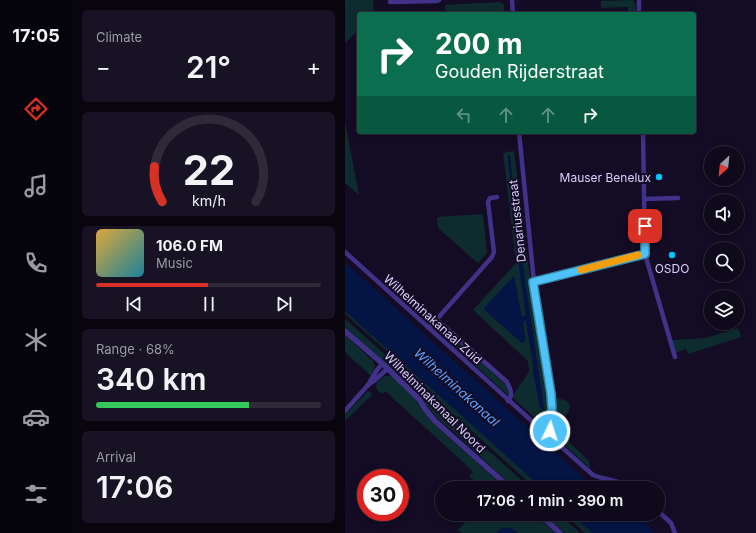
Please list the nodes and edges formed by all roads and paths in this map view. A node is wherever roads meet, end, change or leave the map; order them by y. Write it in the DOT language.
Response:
graph roads {
  1 [pos="439,0"];
  2 [pos="512,0"];
  3 [pos="639,0"];
  4 [pos="390,2"];
  5 [pos="513,12"];
  6 [pos="639,12"];
  7 [pos="519,134"];
  8 [pos="643,134"];
  9 [pos="497,197"];
  10 [pos="679,198"];
  11 [pos="644,200"];
  12 [pos="345,252"];
  13 [pos="645,254"];
  14 [pos="533,282"];
  15 [pos="436,319"];
  16 [pos="429,328"];
  17 [pos="345,331"];
  18 [pos="675,357"];
  19 [pos="382,364"];
  20 [pos="387,369"];
  21 [pos="368,384"];
  22 [pos="508,401"];
  23 [pos="345,411"];
  24 [pos="549,427"];
  25 [pos="502,481"];
  26 [pos="613,481"];
  27 [pos="665,517"];
  28 [pos="547,521"];
  29 [pos="560,533"];
  30 [pos="675,533"];
  1 -- 4 [label="street"];
  2 -- 5 [label="street"];
  3 -- 6 [label="street"];
  7 -- 14 [label="street, Denariusstraat"];
  8 -- 11 [label="street"];
  9 -- 15 [label="street"];
  10 -- 11 [label="street"];
  11 -- 13 [label="street"];
  12 -- 16 [label="street, Wilhelminakanaal Zuid"];
  13 -- 14 [label="street"];
  13 -- 18 [label="street"];
  14 -- 24 [label="street, Denariusstraat"];
  15 -- 16 [label="street"];
  15 -- 22 [label="street, Wilhelminakanaal Zuid"];
  16 -- 22 [label="street, Wilhelminakanaal Zuid"];
  17 -- 19 [label="street, Wilhelminakanaal Noord"];
  19 -- 20 [label="street, Wilhelminakanaal Noord"];
  19 -- 21 [label="street"];
  20 -- 21 [label="street"];
  20 -- 25 [label="street, Wilhelminakanaal Noord"];
  21 -- 23 [label="street"];
  22 -- 24 [label="street, Wilhelminakanaal Zuid"];
  24 -- 26 [label="street"];
  27 -- 30 [label="street"];
  28 -- 29 [label="street"];
}
